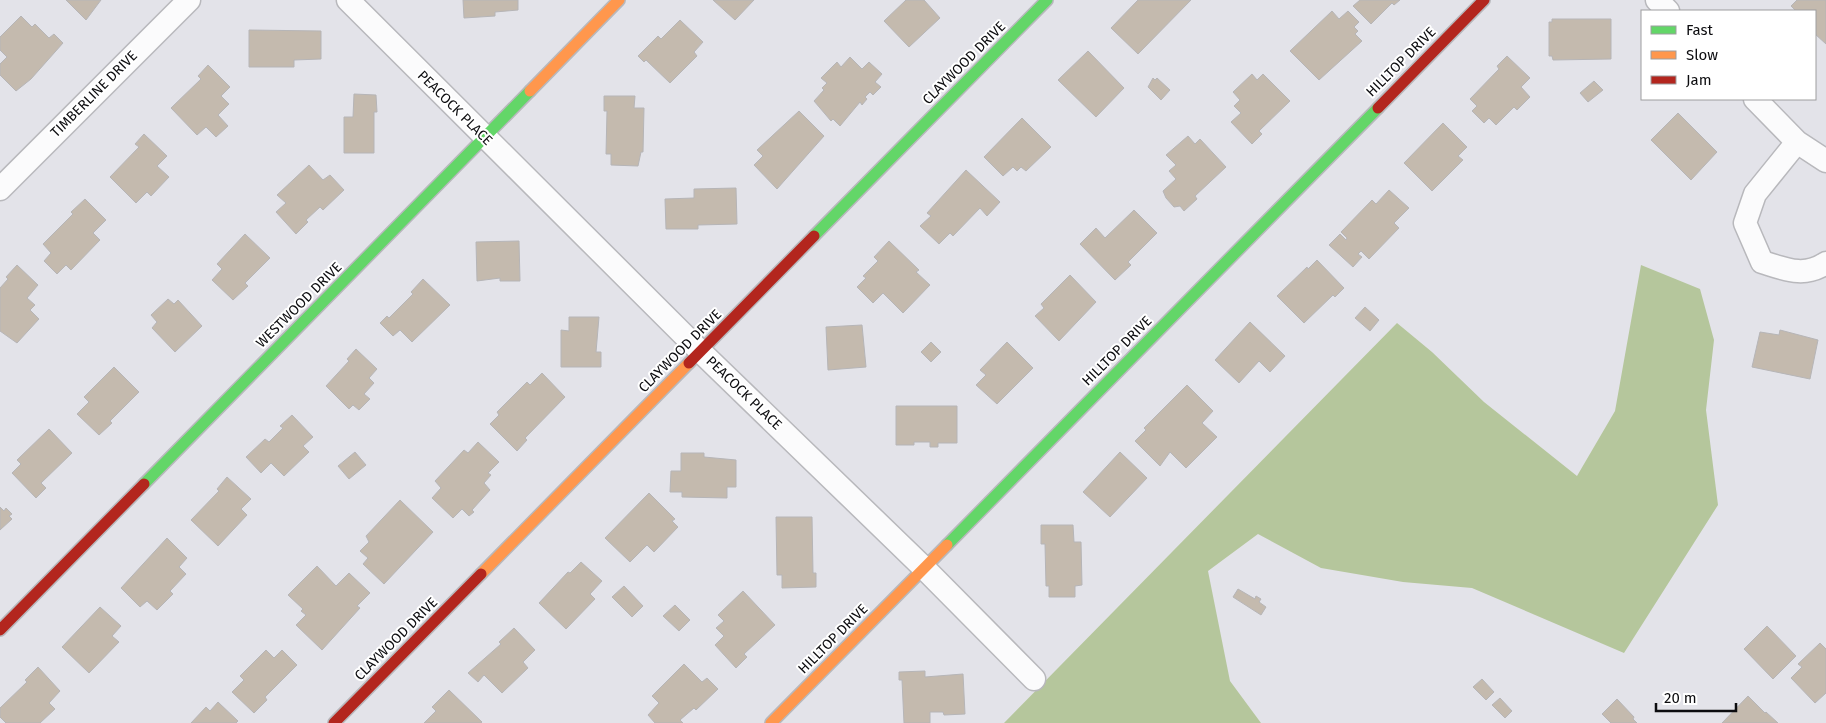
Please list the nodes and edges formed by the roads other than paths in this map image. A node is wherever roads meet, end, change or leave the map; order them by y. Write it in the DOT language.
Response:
graph roads {
  1 [pos="189,0"];
  2 [pos="348,0"];
  3 [pos="618,0"];
  4 [pos="1047,0"];
  5 [pos="1484,0"];
  6 [pos="1657,0"];
  7 [pos="1667,10"];
  8 [pos="1756,100"];
  9 [pos="484,138"];
  10 [pos="1798,142"];
  11 [pos="1826,161"];
  12 [pos="0,189"];
  13 [pos="1826,263"];
  14 [pos="701,352"];
  15 [pos="924,568"];
  16 [pos="0,630"];
  17 [pos="1034,679"];
  18 [pos="334,723"];
  19 [pos="771,723"];
  1 -- 12 [label="street, TIMBERLINE DRIVE"];
  2 -- 9 [label="street, PEACOCK PLACE"];
  3 -- 9 [label="street, WESTWOOD DRIVE"];
  4 -- 14 [label="street, CLAYWOOD DRIVE"];
  5 -- 15 [label="street, HILLTOP DRIVE"];
  6 -- 7 [label="street"];
  8 -- 10 [label="street"];
  9 -- 14 [label="street, PEACOCK PLACE"];
  9 -- 16 [label="street, WESTWOOD DRIVE"];
  10 -- 11 [label="street"];
  10 -- 13 [label="street"];
  14 -- 15 [label="street, PEACOCK PLACE"];
  14 -- 18 [label="street, CLAYWOOD DRIVE"];
  15 -- 17 [label="street, PEACOCK PLACE"];
  15 -- 19 [label="street, HILLTOP DRIVE"];
}
